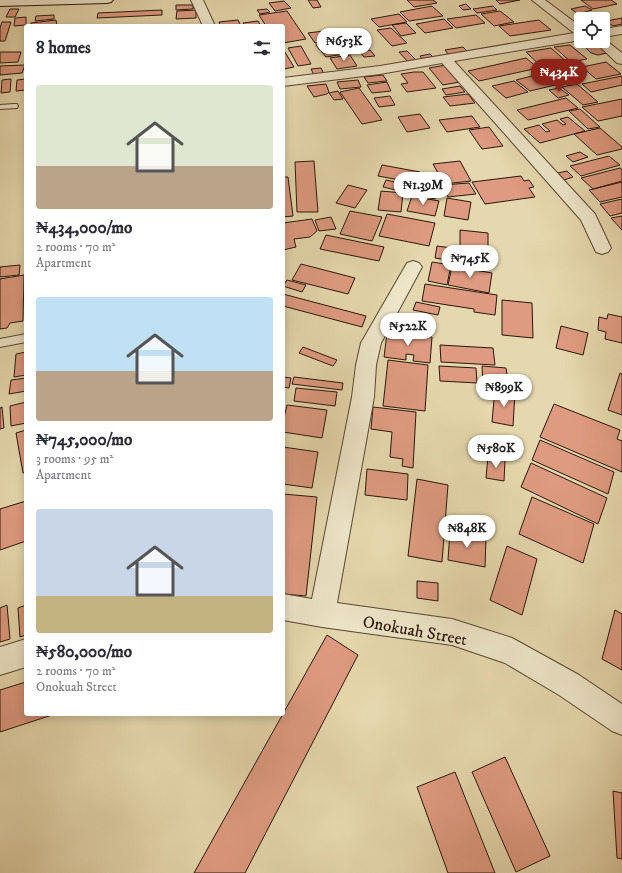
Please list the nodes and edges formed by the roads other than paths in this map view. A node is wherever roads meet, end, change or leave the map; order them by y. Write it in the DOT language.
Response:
graph roads {
  1 [pos="107,0"];
  2 [pos="197,0"];
  3 [pos="538,0"];
  4 [pos="0,3"];
  5 [pos="208,24"];
  6 [pos="574,28"];
  7 [pos="622,30"];
  8 [pos="610,32"];
  9 [pos="574,37"];
  10 [pos="608,48"];
  11 [pos="445,60"];
  12 [pos="622,60"];
  13 [pos="285,82"];
  14 [pos="14,106"];
  15 [pos="0,107"];
  16 [pos="602,248"];
  17 [pos="413,267"];
  18 [pos="24,338"];
  19 [pos="0,343"];
  20 [pos="285,607"];
  21 [pos="322,614"];
  22 [pos="24,654"];
  23 [pos="0,661"];
  24 [pos="622,721"];
  1 -- 4 [label="street"];
  2 -- 5 [label="street"];
  3 -- 6 [label="street"];
  7 -- 8 [label="street"];
  9 -- 11 [label="street"];
  10 -- 12 [label="street"];
  11 -- 13 [label="street"];
  11 -- 16 [label="street"];
  14 -- 15 [label="lane"];
  17 -- 21 [label="street"];
  18 -- 19 [label="lane"];
  20 -- 21 [label="street, Onokuah Street"];
  21 -- 24 [label="street, Onokuah Street"];
  22 -- 23 [label="street"];
}
